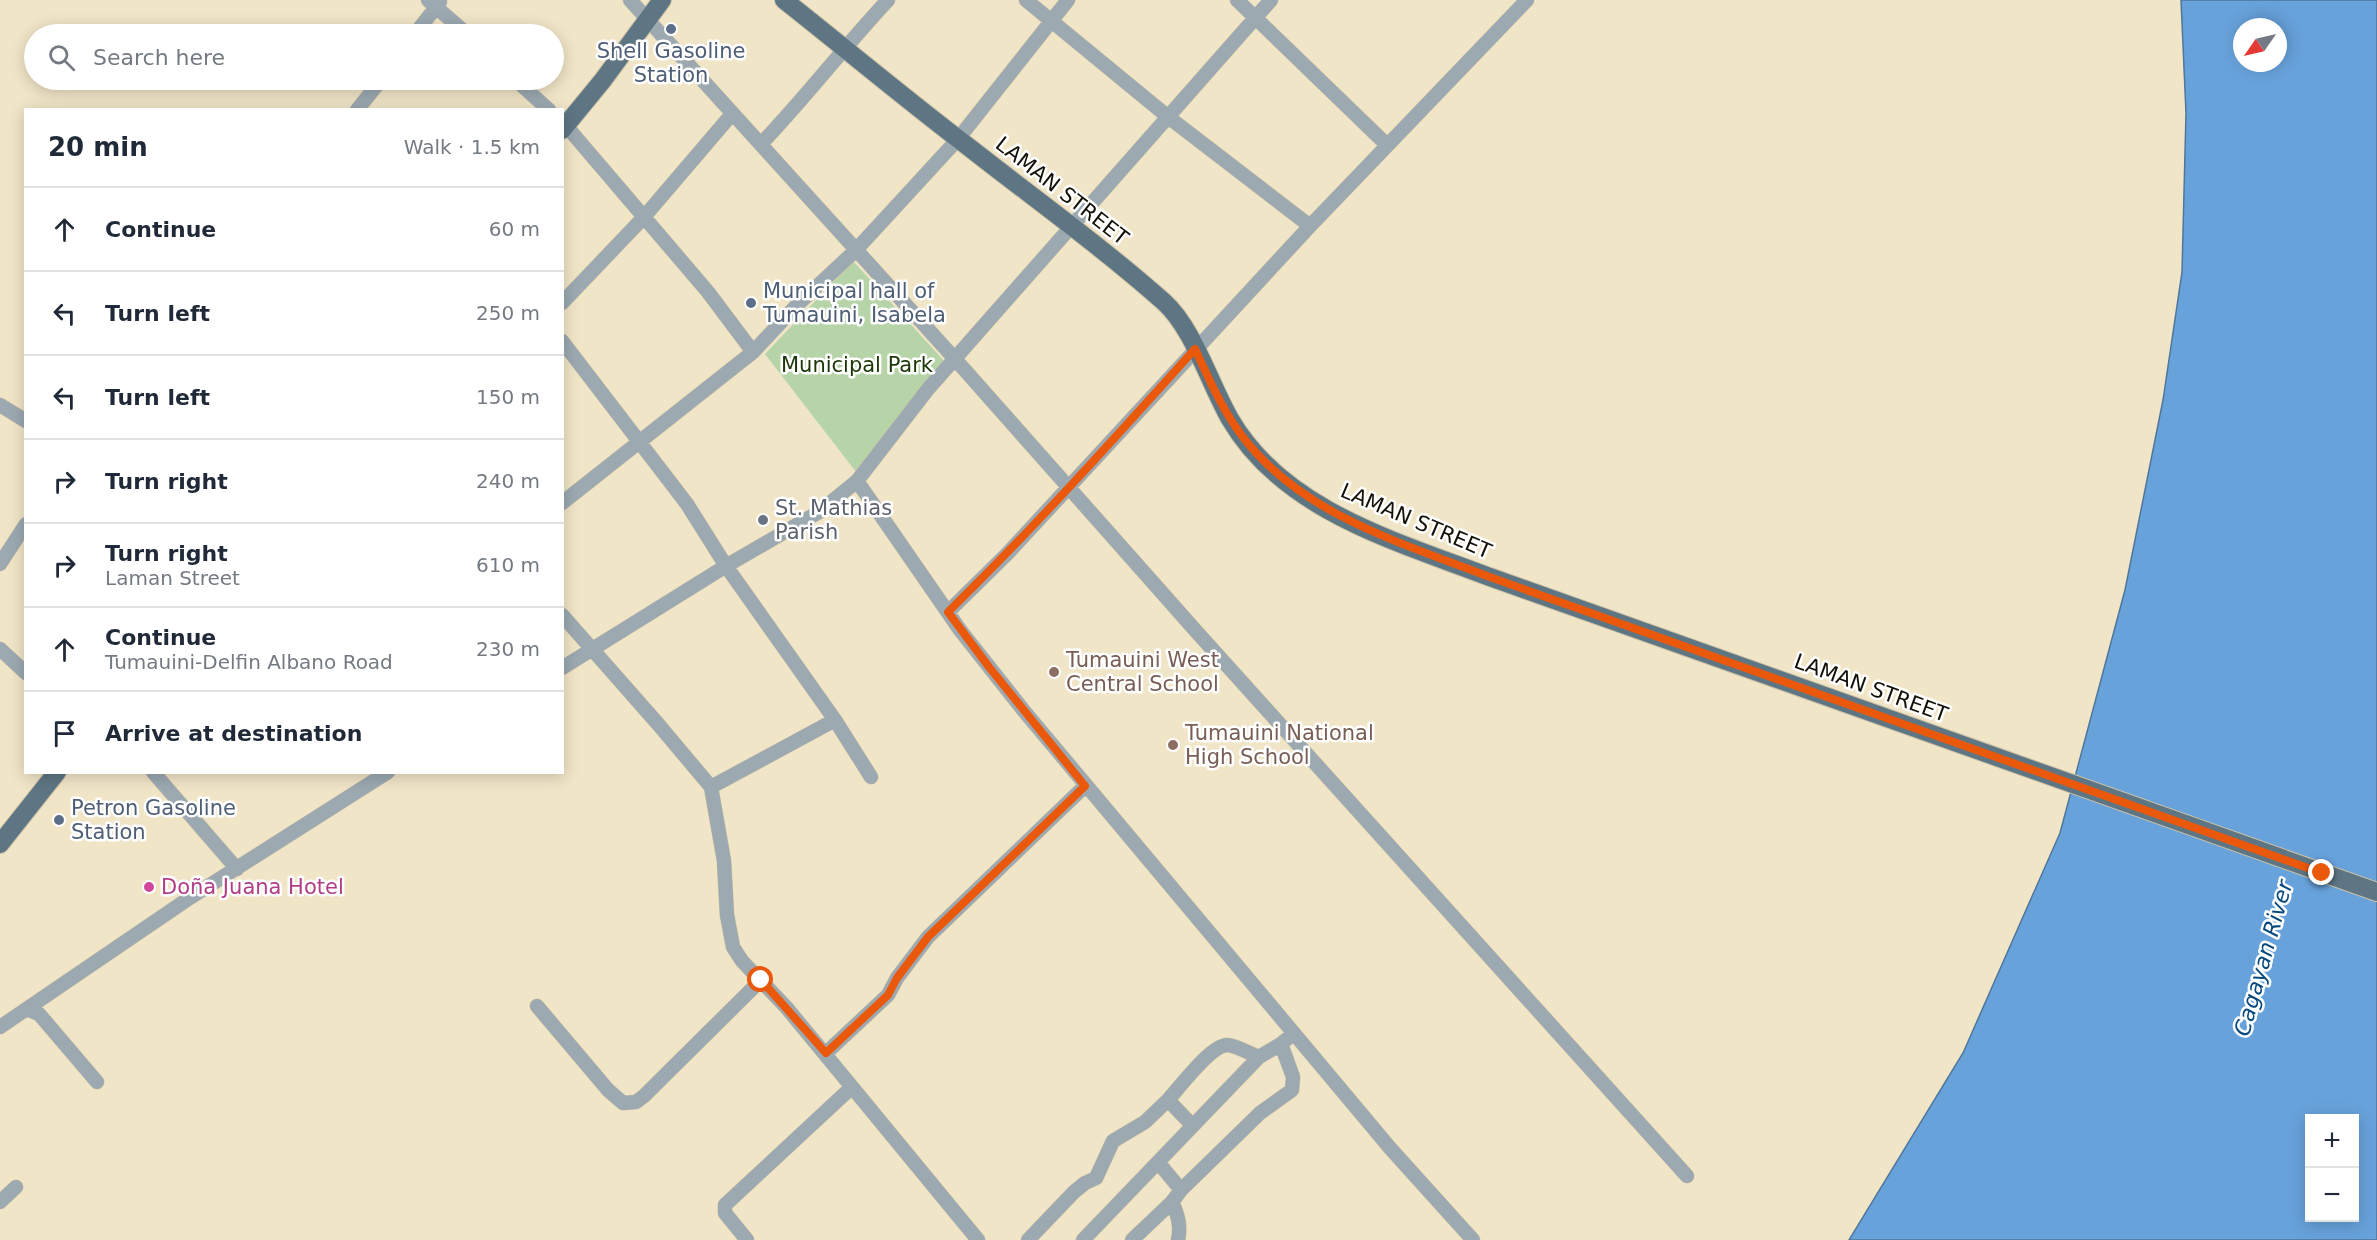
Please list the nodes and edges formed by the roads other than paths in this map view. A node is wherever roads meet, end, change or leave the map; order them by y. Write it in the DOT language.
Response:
graph roads {
  1 [pos="630,0"];
  2 [pos="662,0"];
  3 [pos="784,0"];
  4 [pos="888,0"];
  5 [pos="1026,0"];
  6 [pos="1068,0"];
  7 [pos="1237,0"];
  8 [pos="1271,0"];
  9 [pos="1527,0"];
  10 [pos="435,2"];
  11 [pos="1256,17"];
  12 [pos="1051,20"];
  13 [pos="648,21"];
  14 [pos="421,24"];
  15 [pos="456,24"];
  16 [pos="844,48"];
  17 [pos="373,90"];
  18 [pos="527,90"];
  19 [pos="359,108"];
  20 [pos="547,108"];
  21 [pos="732,114"];
  22 [pos="1167,116"];
  23 [pos="564,126"];
  24 [pos="958,139"];
  25 [pos="761,144"];
  26 [pos="1387,145"];
  27 [pos="644,218"];
  28 [pos="1310,226"];
  29 [pos="1072,227"];
  30 [pos="855,251"];
  31 [pos="564,301"];
  32 [pos="564,344"];
  33 [pos="1195,349"];
  34 [pos="753,352"];
  35 [pos="955,359"];
  36 [pos="0,405"];
  37 [pos="24,421"];
  38 [pos="639,442"];
  39 [pos="857,481"];
  40 [pos="1069,489"];
  41 [pos="564,501"];
  42 [pos="24,527"];
  43 [pos="0,564"];
  44 [pos="726,566"];
  45 [pos="948,612"];
  46 [pos="564,617"];
  47 [pos="0,649"];
  48 [pos="593,650"];
  49 [pos="564,667"];
  50 [pos="24,671"];
  51 [pos="835,720"];
  52 [pos="55,774"];
  53 [pos="155,774"];
  54 [pos="385,774"];
  55 [pos="871,777"];
  56 [pos="1085,786"];
  57 [pos="711,787"];
  58 [pos="0,844"];
  59 [pos="237,869"];
  60 [pos="2377,892"];
  61 [pos="761,980"];
  62 [pos="537,1006"];
  63 [pos="27,1009"];
  64 [pos="0,1027"];
  65 [pos="1294,1033"];
  66 [pos="1281,1044"];
  67 [pos="826,1053"];
  68 [pos="1259,1057"];
  69 [pos="97,1083"];
  70 [pos="852,1087"];
  71 [pos="1168,1100"];
  72 [pos="1192,1125"];
  73 [pos="1158,1162"];
  74 [pos="1687,1176"];
  75 [pos="16,1187"];
  76 [pos="1181,1190"];
  77 [pos="0,1202"];
  78 [pos="1172,1202"];
  79 [pos="1134,1239"];
  80 [pos="747,1240"];
  81 [pos="978,1240"];
  82 [pos="1028,1240"];
  83 [pos="1083,1240"];
  84 [pos="1178,1240"];
  85 [pos="1473,1240"];
  1 -- 13 [label="street"];
  2 -- 13 [label="main road"];
  3 -- 16 [label="main road, LAMAN STREET"];
  4 -- 16 [label="street"];
  5 -- 12 [label="street"];
  6 -- 12 [label="street"];
  7 -- 11 [label="street"];
  8 -- 11 [label="street"];
  9 -- 26 [label="street"];
  10 -- 14 [label="street"];
  10 -- 15 [label="street"];
  11 -- 22 [label="street"];
  11 -- 26 [label="street"];
  12 -- 22 [label="street"];
  12 -- 24 [label="street"];
  13 -- 21 [label="street"];
  13 -- 23 [label="main road"];
  16 -- 24 [label="main road, LAMAN STREET"];
  16 -- 25 [label="street"];
  17 -- 19 [label="street"];
  18 -- 20 [label="street"];
  21 -- 25 [label="street"];
  21 -- 27 [label="street"];
  22 -- 28 [label="street"];
  22 -- 29 [label="street"];
  23 -- 27 [label="street"];
  24 -- 29 [label="main road, LAMAN STREET"];
  24 -- 30 [label="street"];
  25 -- 30 [label="street"];
  26 -- 28 [label="street"];
  27 -- 31 [label="street"];
  27 -- 34 [label="street"];
  28 -- 33 [label="street"];
  29 -- 33 [label="main road, LAMAN STREET"];
  29 -- 35 [label="street"];
  30 -- 34 [label="street"];
  30 -- 35 [label="street"];
  32 -- 38 [label="street"];
  33 -- 40 [label="street"];
  33 -- 60 [label="main road, LAMAN STREET"];
  34 -- 38 [label="street"];
  35 -- 39 [label="street"];
  35 -- 40 [label="street"];
  36 -- 37 [label="street"];
  38 -- 41 [label="street"];
  38 -- 44 [label="street"];
  39 -- 44 [label="street"];
  39 -- 45 [label="street"];
  40 -- 45 [label="street"];
  40 -- 74 [label="street"];
  42 -- 43 [label="street"];
  44 -- 48 [label="street"];
  44 -- 51 [label="street"];
  45 -- 56 [label="street"];
  46 -- 48 [label="street"];
  47 -- 50 [label="street"];
  48 -- 49 [label="street"];
  48 -- 57 [label="street"];
  51 -- 55 [label="street"];
  51 -- 57 [label="street"];
  52 -- 58 [label="main road"];
  53 -- 59 [label="street"];
  54 -- 59 [label="street"];
  56 -- 65 [label="street"];
  56 -- 67 [label="street"];
  57 -- 61 [label="street"];
  59 -- 63 [label="street"];
  61 -- 62 [label="street"];
  61 -- 67 [label="street"];
  63 -- 64 [label="street"];
  63 -- 69 [label="street"];
  65 -- 66 [label="street"];
  65 -- 85 [label="street"];
  66 -- 68 [label="street"];
  66 -- 76 [label="street"];
  67 -- 70 [label="street"];
  68 -- 71 [label="street"];
  68 -- 72 [label="street"];
  70 -- 80 [label="street"];
  70 -- 81 [label="street"];
  71 -- 72 [label="street"];
  71 -- 82 [label="street"];
  72 -- 73 [label="street"];
  73 -- 76 [label="street"];
  73 -- 83 [label="street"];
  75 -- 77 [label="street"];
  76 -- 78 [label="street"];
  78 -- 79 [label="street"];
  78 -- 84 [label="street"];
}
